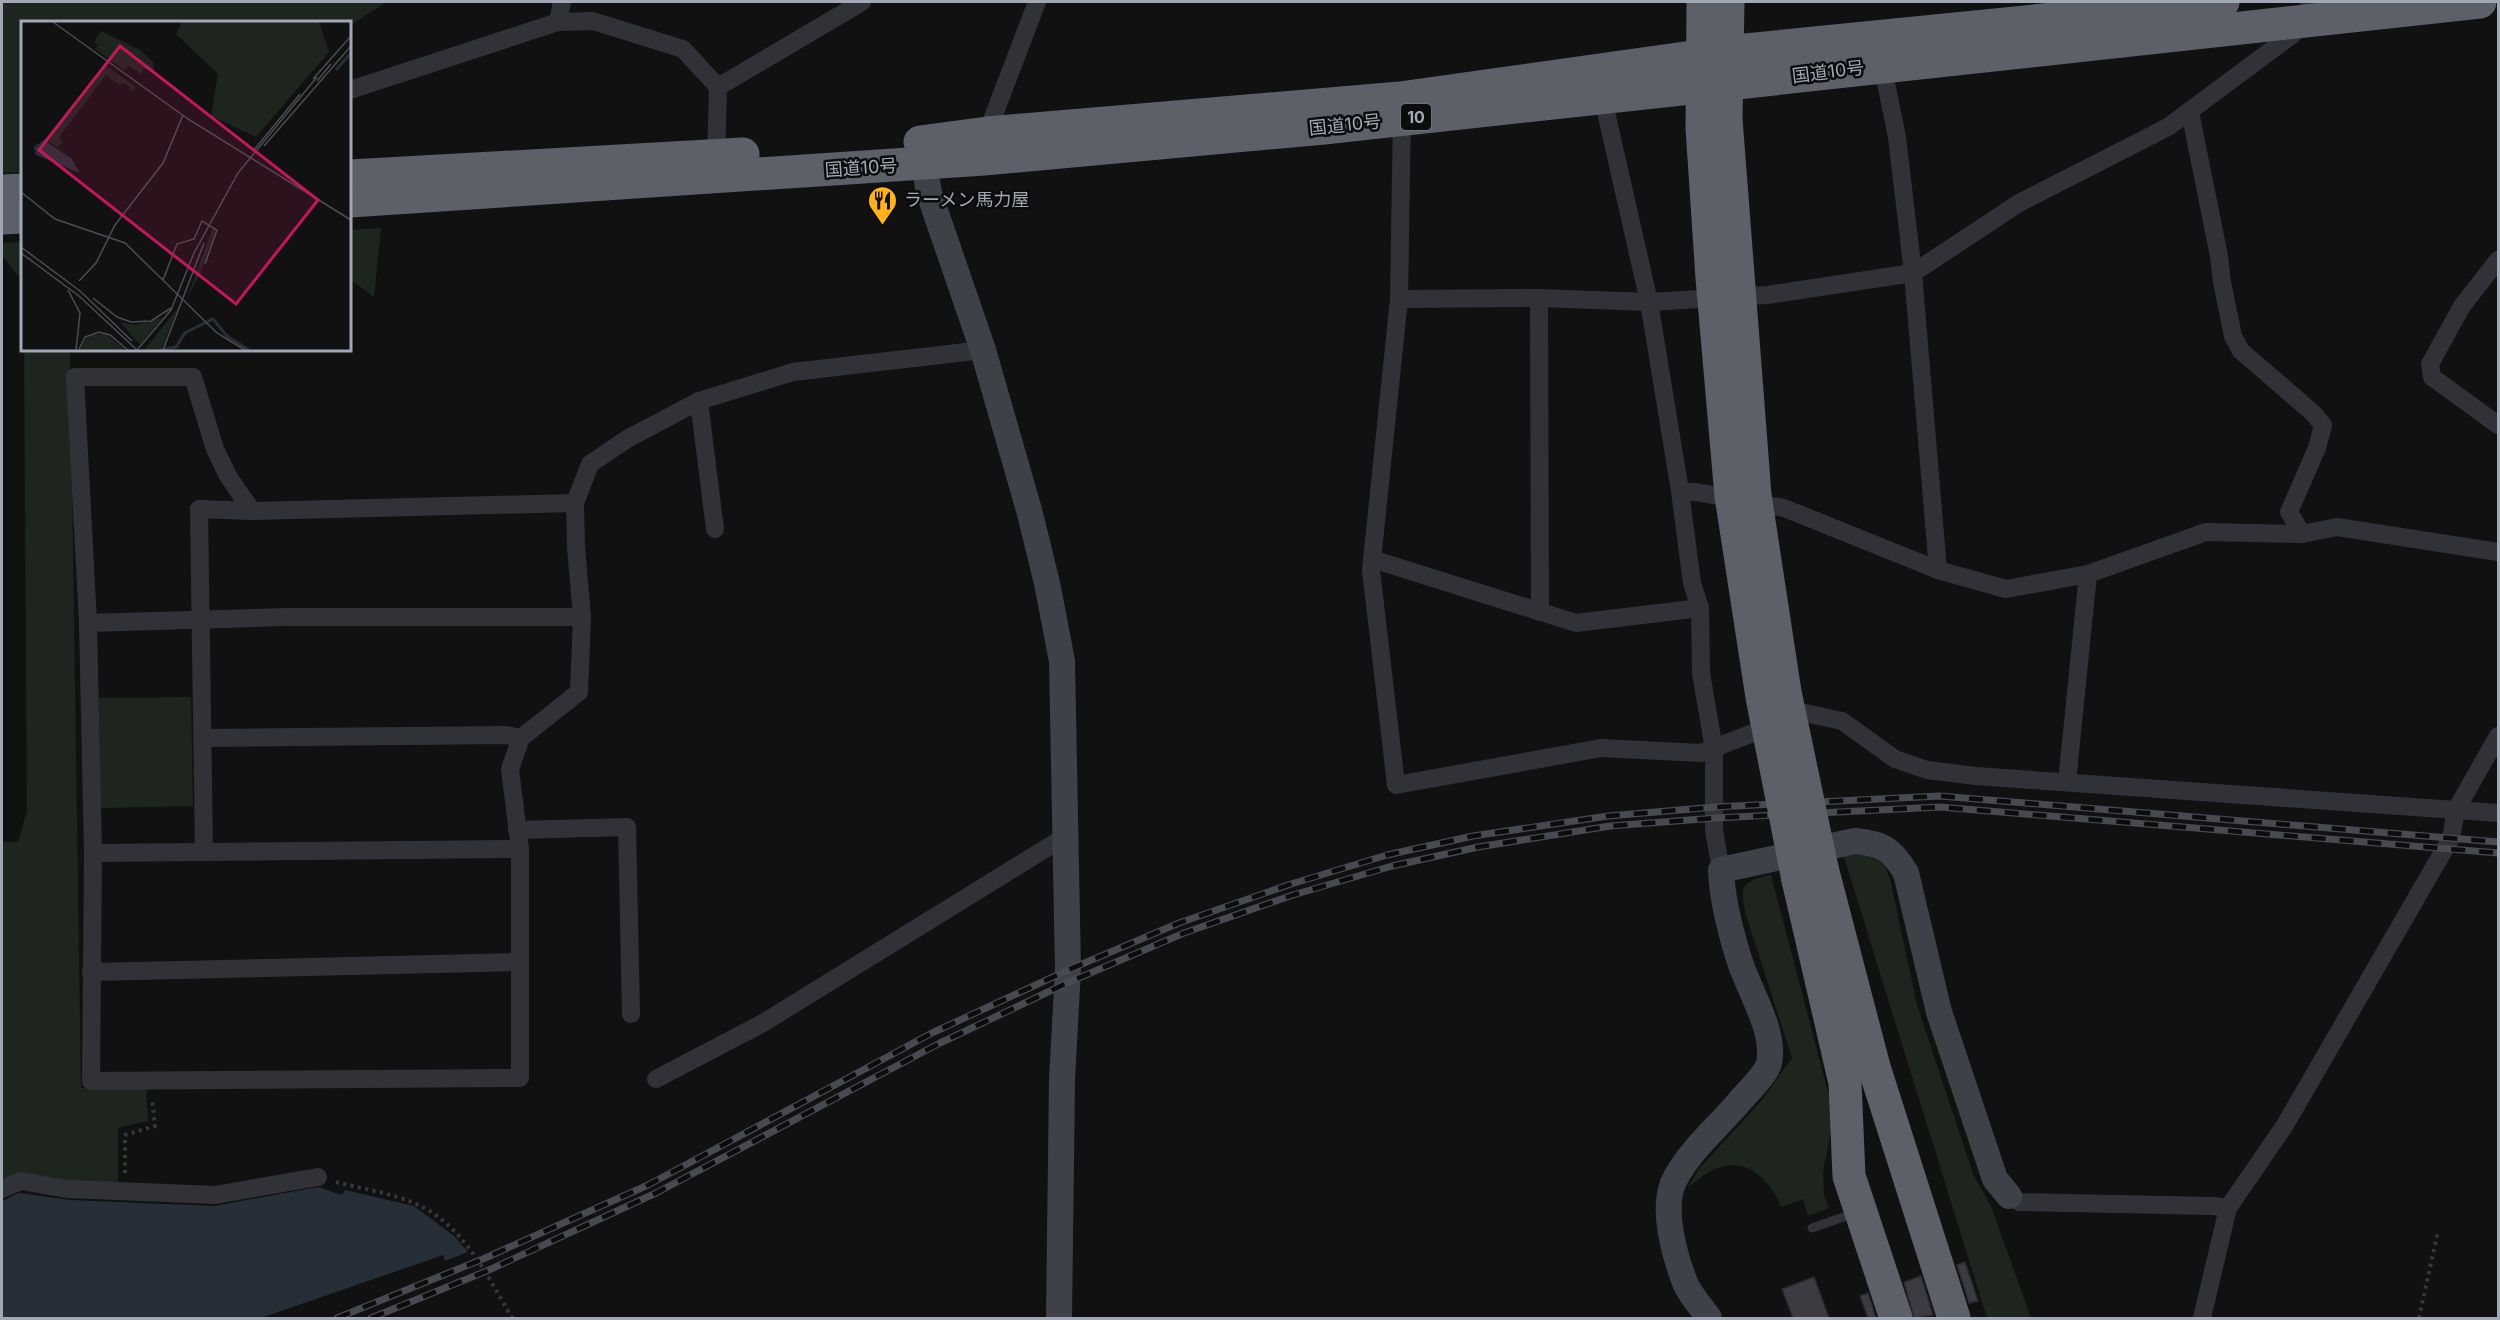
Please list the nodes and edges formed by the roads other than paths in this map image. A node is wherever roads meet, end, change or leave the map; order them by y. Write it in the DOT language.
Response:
graph roads {
  1 [pos="562,2"];
  2 [pos="862,2"];
  3 [pos="1037,2"];
  4 [pos="1690,2"];
  5 [pos="1703,2"];
  6 [pos="1728,2"];
  7 [pos="1737,2"];
  8 [pos="2223,2"];
  9 [pos="2480,2"];
  10 [pos="2307,10"];
  11 [pos="558,22"];
  12 [pos="2047,22"];
  13 [pos="1879,51"];
  14 [pos="1733,67"];
  15 [pos="1691,72"];
  16 [pos="718,87"];
  17 [pos="351,90"];
  18 [pos="1597,99"];
  19 [pos="1401,108"];
  20 [pos="2190,112"];
  21 [pos="987,133"];
  22 [pos="924,152"];
  23 [pos="716,167"];
  24 [pos="351,176"];
  25 [pos="21,190"];
  26 [pos="2,191"];
  27 [pos="351,201"];
  28 [pos="21,217"];
  29 [pos="2,218"];
  30 [pos="2499,261"];
  31 [pos="1913,273"];
  32 [pos="1741,296"];
  33 [pos="1539,298"];
  34 [pos="1702,298"];
  35 [pos="1399,299"];
  36 [pos="1649,302"];
  37 [pos="984,351"];
  38 [pos="699,401"];
  39 [pos="2499,425"];
  40 [pos="1680,491"];
  41 [pos="575,503"];
  42 [pos="252,511"];
  43 [pos="715,529"];
  44 [pos="2302,534"];
  45 [pos="2499,552"];
  46 [pos="1372,559"];
  47 [pos="1938,570"];
  48 [pos="2088,574"];
  49 [pos="1700,608"];
  50 [pos="1540,612"];
  51 [pos="582,617"];
  52 [pos="202,620"];
  53 [pos="87,623"];
  54 [pos="2499,736"];
  55 [pos="203,738"];
  56 [pos="521,738"];
  57 [pos="1714,749"];
  58 [pos="2067,782"];
  59 [pos="2456,810"];
  60 [pos="2499,813"];
  61 [pos="517,830"];
  62 [pos="1066,836"];
  63 [pos="520,849"];
  64 [pos="204,852"];
  65 [pos="93,853"];
  66 [pos="1721,870"];
  67 [pos="1810,874"];
  68 [pos="520,962"];
  69 [pos="91,972"];
  70 [pos="631,1014"];
  71 [pos="656,1080"];
  72 [pos="318,1177"];
  73 [pos="2,1190"];
  74 [pos="2009,1196"];
  75 [pos="2228,1208"];
  76 [pos="1860,1212"];
  77 [pos="1812,1228"];
  78 [pos="1059,1318"];
  79 [pos="1710,1318"];
  80 [pos="1896,1318"];
  81 [pos="1954,1318"];
  82 [pos="2202,1318"];
  1 -- 11 [label="street"];
  2 -- 16 [label="street"];
  3 -- 21 [label="street"];
  4 -- 15 [label="street"];
  5 -- 67 [label="highway, bridge"];
  6 -- 67 [label="highway, bridge"];
  7 -- 14 [label="street"];
  8 -- 12 [label="highway, 国道10号 / 10"];
  9 -- 10 [label="highway, 国道10号 / 10"];
  10 -- 12 [label="highway, 国道10号 / 10"];
  10 -- 20 [label="street"];
  11 -- 16 [label="street"];
  11 -- 17 [label="street"];
  12 -- 13 [label="highway, 国道10号 / 10"];
  13 -- 14 [label="highway, 国道10号 / 10"];
  13 -- 31 [label="street"];
  14 -- 15 [label="highway, 国道10号 / 10"];
  14 -- 32 [label="street"];
  15 -- 18 [label="highway, 国道10号 / 10"];
  15 -- 19 [label="highway, 国道10号 / 10"];
  15 -- 34 [label="street"];
  16 -- 23 [label="street"];
  18 -- 19 [label="highway, 国道10号 / 10"];
  18 -- 36 [label="street"];
  19 -- 21 [label="highway, 国道10号 / 10"];
  19 -- 22 [label="highway, 国道10号 / 10"];
  19 -- 35 [label="street"];
  20 -- 31 [label="street"];
  20 -- 44 [label="street"];
  21 -- 22 [label="highway, 国道10号 / 10"];
  22 -- 23 [label="highway, 国道10号 / 10"];
  22 -- 37 [label="street"];
  23 -- 24 [label="highway, 国道10号 / 10"];
  23 -- 27 [label="highway, 国道10号 / 10"];
  25 -- 26 [label="highway"];
  28 -- 29 [label="highway"];
  30 -- 39 [label="street"];
  31 -- 32 [label="street"];
  31 -- 47 [label="street"];
  32 -- 34 [label="street"];
  33 -- 35 [label="street"];
  33 -- 36 [label="street"];
  33 -- 50 [label="street"];
  34 -- 36 [label="street"];
  35 -- 46 [label="street"];
  36 -- 40 [label="street"];
  37 -- 38 [label="street"];
  37 -- 62 [label="street"];
  38 -- 41 [label="street"];
  38 -- 43 [label="street"];
  40 -- 47 [label="street"];
  40 -- 49 [label="street"];
  41 -- 42 [label="street"];
  41 -- 51 [label="street"];
  42 -- 52 [label="street"];
  42 -- 53 [label="street"];
  44 -- 45 [label="street"];
  44 -- 48 [label="street"];
  46 -- 50 [label="street"];
  46 -- 57 [label="street"];
  47 -- 48 [label="street"];
  48 -- 58 [label="street"];
  49 -- 50 [label="street"];
  49 -- 57 [label="street"];
  51 -- 52 [label="street"];
  51 -- 56 [label="street"];
  52 -- 53 [label="street"];
  52 -- 55 [label="street"];
  53 -- 65 [label="street"];
  54 -- 59 [label="street"];
  55 -- 56 [label="street"];
  55 -- 64 [label="street"];
  56 -- 61 [label="street"];
  57 -- 58 [label="street"];
  57 -- 66 [label="street"];
  58 -- 59 [label="street"];
  59 -- 60 [label="street"];
  59 -- 75 [label="street"];
  61 -- 63 [label="street"];
  61 -- 70 [label="street"];
  62 -- 71 [label="street"];
  62 -- 78 [label="street"];
  63 -- 64 [label="street"];
  63 -- 68 [label="street"];
  64 -- 65 [label="street"];
  65 -- 69 [label="street"];
  66 -- 74 [label="street"];
  66 -- 79 [label="street"];
  67 -- 76 [label="highway"];
  67 -- 81 [label="highway"];
  68 -- 69 [label="street"];
  68 -- 69 [label="street"];
  72 -- 73 [label="street"];
  74 -- 75 [label="street"];
  75 -- 82 [label="street"];
  76 -- 77 [label="lane"];
  76 -- 80 [label="highway"];
}
